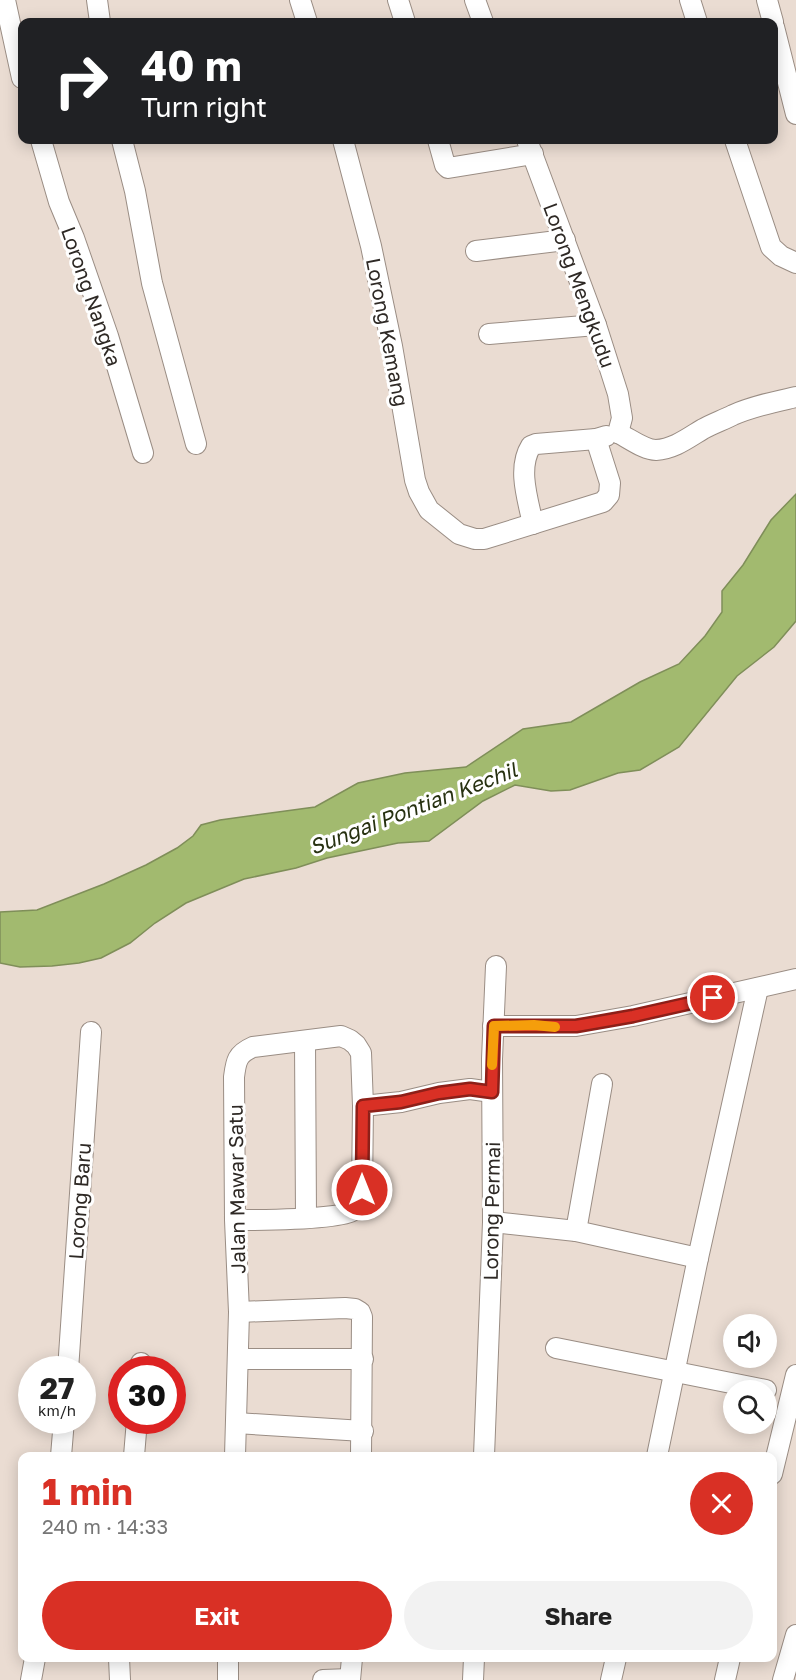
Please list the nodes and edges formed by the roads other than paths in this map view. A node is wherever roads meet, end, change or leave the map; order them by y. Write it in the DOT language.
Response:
graph roads {
  1 [pos="5,0"];
  2 [pos="97,0"];
  3 [pos="300,0"];
  4 [pos="398,0"];
  5 [pos="475,0"];
  6 [pos="690,0"];
  7 [pos="767,0"];
  8 [pos="99,18"];
  9 [pos="306,18"];
  10 [pos="404,18"];
  11 [pos="482,18"];
  12 [pos="696,18"];
  13 [pos="771,18"];
  14 [pos="778,44"];
  15 [pos="18,60"];
  16 [pos="796,114"];
  17 [pos="42,144"];
  18 [pos="123,144"];
  19 [pos="344,144"];
  20 [pos="439,144"];
  21 [pos="736,144"];
  22 [pos="530,147"];
  23 [pos="565,240"];
  24 [pos="476,251"];
  25 [pos="796,263"];
  26 [pos="596,325"];
  27 [pos="489,334"];
  28 [pos="796,397"];
  29 [pos="618,433"];
  30 [pos="596,439"];
  31 [pos="196,444"];
  32 [pos="143,453"];
  33 [pos="533,524"];
  34 [pos="496,966"];
  35 [pos="796,979"];
  36 [pos="758,988"];
  37 [pos="494,1026"];
  38 [pos="91,1032"];
  39 [pos="305,1041"];
  40 [pos="602,1084"];
  41 [pos="492,1092"];
  42 [pos="363,1106"];
  43 [pos="306,1218"];
  44 [pos="235,1220"];
  45 [pos="492,1222"];
  46 [pos="576,1231"];
  47 [pos="698,1258"];
  48 [pos="239,1312"];
  49 [pos="556,1348"];
  50 [pos="69,1356"];
  51 [pos="238,1359"];
  52 [pos="363,1359"];
  53 [pos="675,1371"];
  54 [pos="796,1375"];
  55 [pos="723,1382"];
  56 [pos="777,1393"];
  57 [pos="793,1397"];
  58 [pos="236,1422"];
  59 [pos="363,1431"];
  60 [pos="63,1434"];
  61 [pos="136,1434"];
  62 [pos="61,1452"];
  63 [pos="134,1452"];
  64 [pos="235,1452"];
  65 [pos="362,1452"];
  66 [pos="484,1452"];
  67 [pos="658,1452"];
  68 [pos="777,1456"];
  69 [pos="796,1635"];
  70 [pos="34,1662"];
  71 [pos="119,1662"];
  72 [pos="228,1662"];
  73 [pos="352,1662"];
  74 [pos="474,1662"];
  75 [pos="615,1662"];
  76 [pos="729,1662"];
  77 [pos="31,1680"];
  78 [pos="120,1680"];
  79 [pos="228,1680"];
  80 [pos="323,1680"];
  81 [pos="350,1680"];
  82 [pos="473,1680"];
  83 [pos="611,1680"];
  84 [pos="725,1680"];
  85 [pos="783,1680"];
  1 -- 15 [label="street"];
  2 -- 8 [label="street"];
  3 -- 9 [label="street"];
  4 -- 10 [label="street"];
  5 -- 11 [label="street"];
  6 -- 12 [label="street"];
  7 -- 13 [label="street"];
  14 -- 16 [label="street"];
  17 -- 32 [label="street, Lorong Nangka"];
  18 -- 31 [label="street"];
  19 -- 33 [label="street, Lorong Kemang"];
  20 -- 22 [label="street"];
  21 -- 25 [label="street"];
  22 -- 23 [label="street, Lorong Mengkudu"];
  23 -- 24 [label="street"];
  23 -- 26 [label="street, Lorong Mengkudu"];
  26 -- 27 [label="street"];
  26 -- 29 [label="street, Lorong Mengkudu"];
  28 -- 29 [label="street"];
  29 -- 30 [label="street"];
  30 -- 33 [label="street, Lorong Kemang"];
  30 -- 33 [label="street"];
  34 -- 37 [label="street, Lorong Permai"];
  35 -- 36 [label="street"];
  36 -- 37 [label="street"];
  36 -- 47 [label="street"];
  37 -- 41 [label="street, Lorong Permai"];
  38 -- 50 [label="street, Lorong Baru"];
  39 -- 42 [label="street, Jalan Mawar Satu"];
  39 -- 43 [label="street"];
  39 -- 44 [label="street, Jalan Mawar Satu"];
  40 -- 46 [label="street"];
  41 -- 42 [label="street"];
  41 -- 45 [label="street, Lorong Permai"];
  42 -- 43 [label="street"];
  43 -- 44 [label="street"];
  44 -- 48 [label="street, Jalan Mawar Satu"];
  45 -- 46 [label="street"];
  45 -- 66 [label="street, Lorong Permai"];
  46 -- 47 [label="street"];
  47 -- 53 [label="street"];
  48 -- 51 [label="street, Jalan Mawar Satu"];
  48 -- 52 [label="street"];
  49 -- 53 [label="street"];
  51 -- 52 [label="street"];
  51 -- 58 [label="street, Jalan Mawar Satu"];
  52 -- 59 [label="street"];
  53 -- 55 [label="street"];
  53 -- 67 [label="street"];
  54 -- 57 [label="street"];
  56 -- 57 [label="street"];
  57 -- 68 [label="street"];
  58 -- 59 [label="street"];
  58 -- 64 [label="street, Jalan Mawar Satu"];
  59 -- 65 [label="street"];
  60 -- 62 [label="street"];
  61 -- 63 [label="street"];
  69 -- 85 [label="street"];
  70 -- 77 [label="street"];
  71 -- 78 [label="street"];
  72 -- 79 [label="street"];
  73 -- 81 [label="street"];
  74 -- 82 [label="street"];
  75 -- 83 [label="street"];
  76 -- 84 [label="street"];
  80 -- 81 [label="street"];
}
